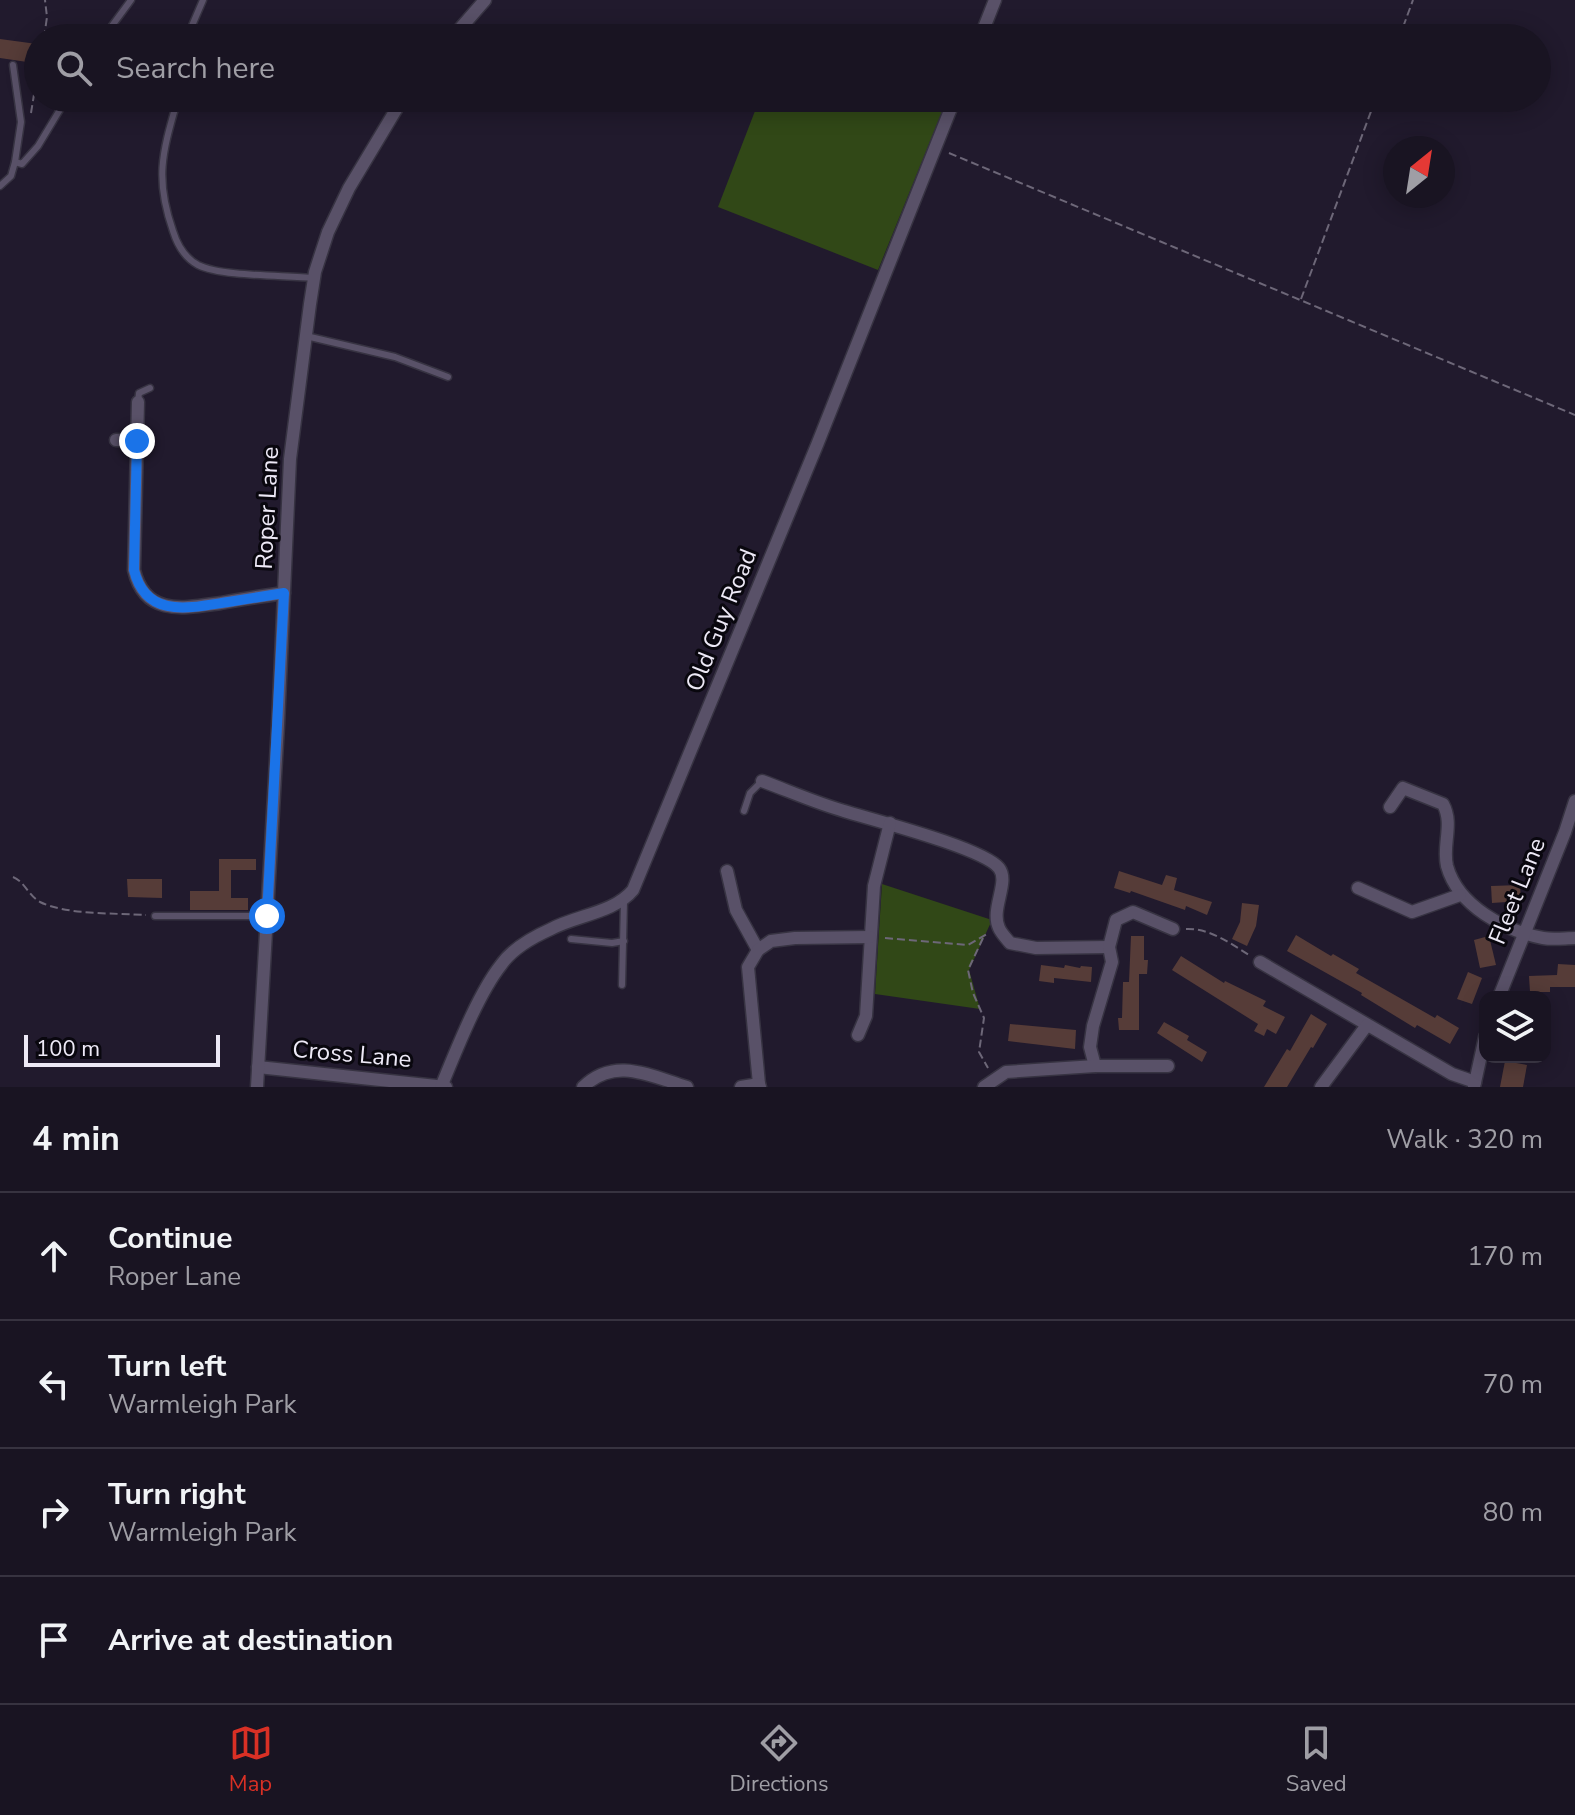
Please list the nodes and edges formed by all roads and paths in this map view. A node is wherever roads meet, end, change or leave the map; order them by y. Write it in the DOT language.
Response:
graph roads {
  1 [pos="45,0"];
  2 [pos="131,0"];
  3 [pos="203,0"];
  4 [pos="485,0"];
  5 [pos="995,0"];
  6 [pos="1413,0"];
  7 [pos="46,24"];
  8 [pos="113,24"];
  9 [pos="193,24"];
  10 [pos="464,24"];
  11 [pos="986,24"];
  12 [pos="1404,24"];
  13 [pos="13,65"];
  14 [pos="31,112"];
  15 [pos="59,112"];
  16 [pos="174,112"];
  17 [pos="395,112"];
  18 [pos="950,112"];
  19 [pos="1371,112"];
  20 [pos="30,116"];
  21 [pos="936,147"];
  22 [pos="15,162"];
  23 [pos="0,186"];
  24 [pos="314,278"];
  25 [pos="1300,300"];
  26 [pos="306,336"];
  27 [pos="448,377"];
  28 [pos="150,388"];
  29 [pos="138,402"];
  30 [pos="1575,415"];
  31 [pos="116,440"];
  32 [pos="137,441"];
  33 [pos="284,593"];
  34 [pos="762,781"];
  35 [pos="1575,801"];
  36 [pos="1390,807"];
  37 [pos="744,811"];
  38 [pos="890,823"];
  39 [pos="727,871"];
  40 [pos="13,877"];
  41 [pos="1358,888"];
  42 [pos="1460,895"];
  43 [pos="624,901"];
  44 [pos="155,916"];
  45 [pos="267,916"];
  46 [pos="997,926"];
  47 [pos="1173,929"];
  48 [pos="1523,933"];
  49 [pos="870,937"];
  50 [pos="983,938"];
  51 [pos="1575,938"];
  52 [pos="571,939"];
  53 [pos="624,941"];
  54 [pos="1109,947"];
  55 [pos="758,950"];
  56 [pos="1260,962"];
  57 [pos="622,985"];
  58 [pos="1501,991"];
  59 [pos="1367,1025"];
  60 [pos="858,1035"];
  61 [pos="1480,1063"];
  62 [pos="1095,1066"];
  63 [pos="1168,1066"];
  64 [pos="258,1067"];
  65 [pos="996,1078"];
  66 [pos="1475,1085"];
  67 [pos="443,1086"];
  68 [pos="760,1086"];
  69 [pos="257,1087"];
  70 [pos="583,1087"];
  71 [pos="687,1087"];
  72 [pos="741,1087"];
  73 [pos="984,1087"];
  74 [pos="1321,1087"];
  1 -- 7 [label="path"];
  2 -- 8 [label="lane"];
  3 -- 9 [label="lane"];
  4 -- 10 [label="street"];
  5 -- 11 [label="street"];
  6 -- 12 [label="path"];
  13 -- 22 [label="lane"];
  14 -- 20 [label="path"];
  15 -- 22 [label="lane"];
  16 -- 24 [label="lane"];
  17 -- 24 [label="street, Roper Lane"];
  18 -- 21 [label="street, Old Guy Road"];
  19 -- 25 [label="path"];
  21 -- 25 [label="path"];
  21 -- 43 [label="street, Old Guy Road"];
  22 -- 23 [label="lane"];
  24 -- 26 [label="street, Roper Lane"];
  25 -- 30 [label="path"];
  26 -- 27 [label="lane"];
  26 -- 33 [label="street, Roper Lane"];
  28 -- 29 [label="lane"];
  29 -- 32 [label="street"];
  31 -- 32 [label="street"];
  32 -- 33 [label="street"];
  33 -- 45 [label="street, Roper Lane"];
  34 -- 37 [label="lane"];
  34 -- 38 [label="street"];
  35 -- 48 [label="street, Fleet Lane"];
  36 -- 42 [label="street"];
  38 -- 46 [label="street"];
  38 -- 49 [label="street"];
  39 -- 55 [label="street"];
  40 -- 44 [label="path"];
  41 -- 42 [label="street"];
  42 -- 48 [label="street"];
  43 -- 53 [label="lane"];
  43 -- 67 [label="street"];
  44 -- 45 [label="lane"];
  45 -- 64 [label="street, Roper Lane"];
  46 -- 50 [label="path"];
  46 -- 54 [label="street"];
  47 -- 54 [label="street"];
  47 -- 56 [label="path"];
  48 -- 51 [label="street"];
  48 -- 58 [label="street, Fleet Lane"];
  49 -- 50 [label="path"];
  49 -- 55 [label="street"];
  49 -- 60 [label="street"];
  50 -- 65 [label="path"];
  52 -- 53 [label="lane"];
  53 -- 57 [label="lane"];
  54 -- 62 [label="street"];
  55 -- 68 [label="street"];
  56 -- 59 [label="street"];
  59 -- 66 [label="street"];
  59 -- 74 [label="street"];
  61 -- 66 [label="street"];
  62 -- 63 [label="street"];
  62 -- 65 [label="street"];
  64 -- 67 [label="street, Cross Lane"];
  64 -- 69 [label="street, Roper Lane"];
  65 -- 73 [label="street"];
  68 -- 72 [label="street"];
  70 -- 71 [label="street"];
}
